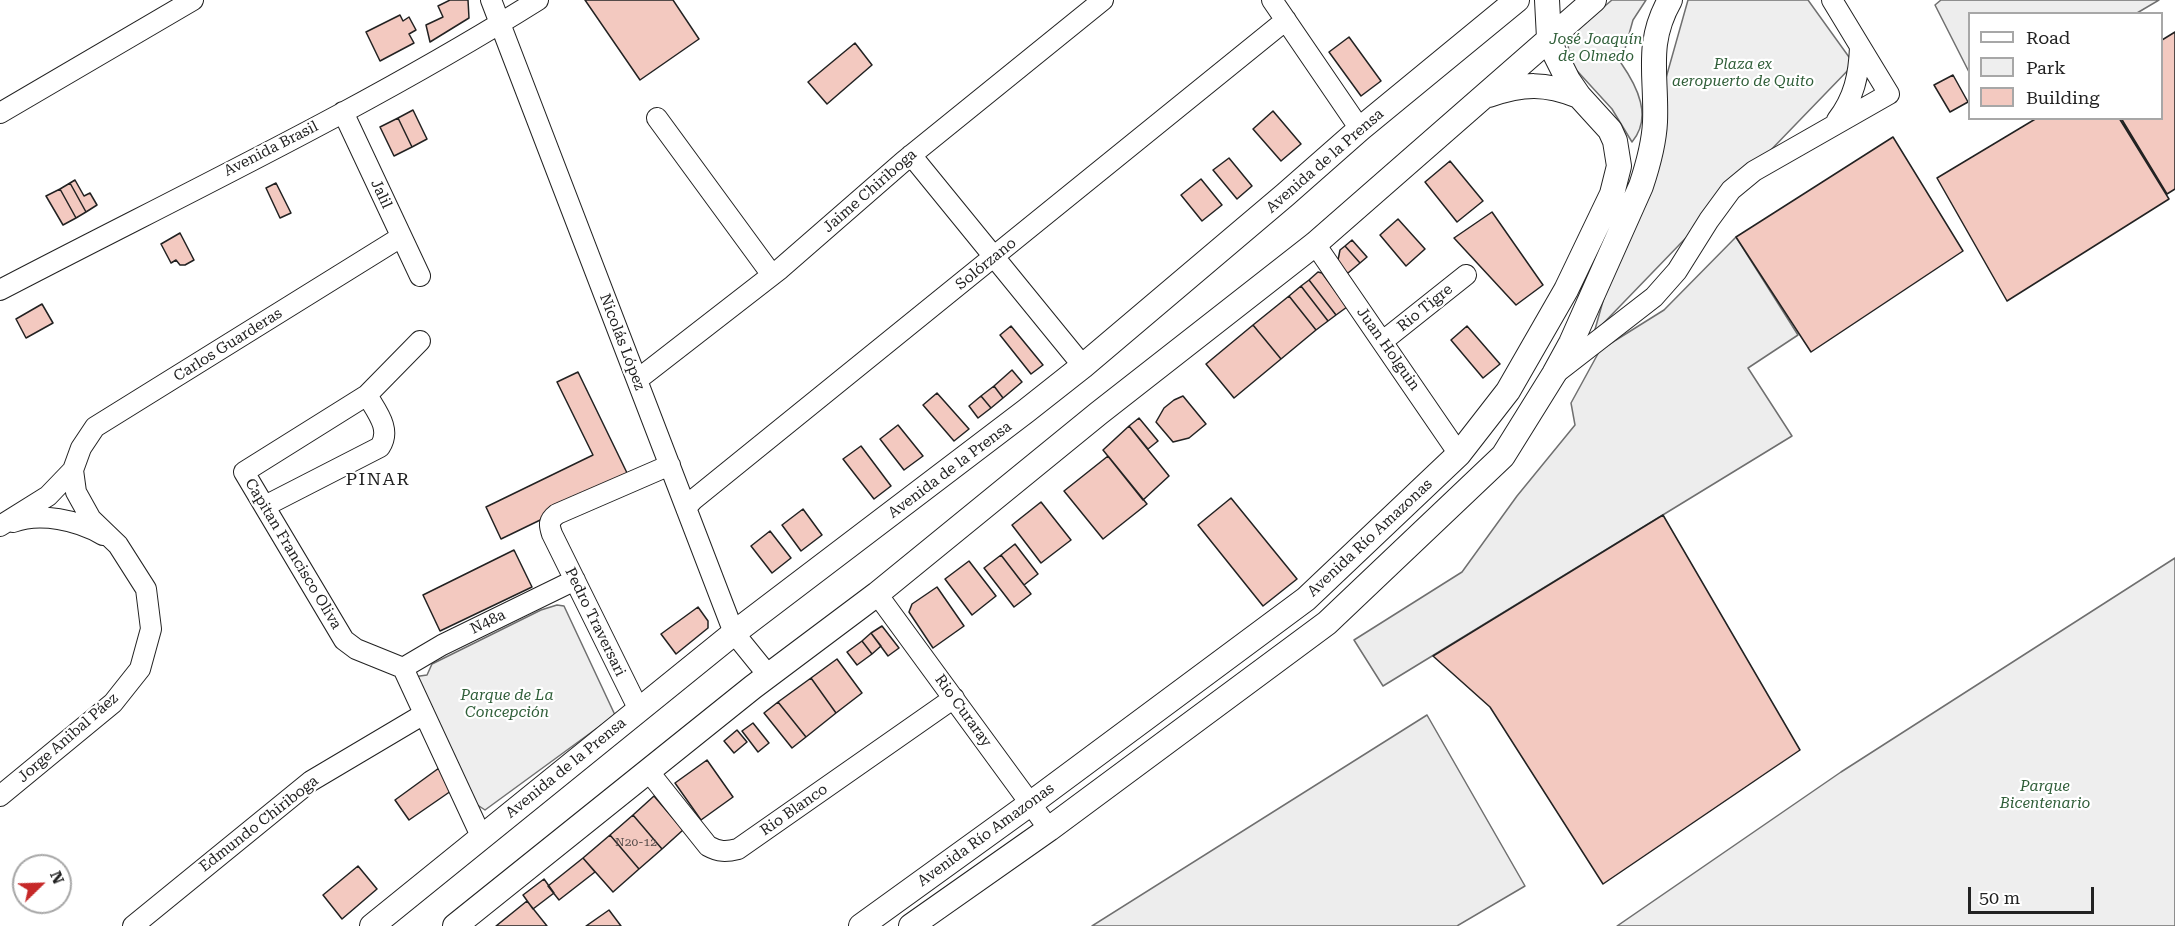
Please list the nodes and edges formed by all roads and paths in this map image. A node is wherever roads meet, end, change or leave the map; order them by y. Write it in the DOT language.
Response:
graph roads {
  1 [pos="193,0"];
  2 [pos="491,0"];
  3 [pos="538,0"];
  4 [pos="1103,0"];
  5 [pos="1272,0"];
  6 [pos="1547,0"];
  7 [pos="1594,0"];
  8 [pos="1670,0"];
  9 [pos="1832,0"];
  10 [pos="1512,2"];
  11 [pos="1286,20"];
  12 [pos="500,24"];
  13 [pos="1549,34"];
  14 [pos="1860,47"];
  15 [pos="1484,96"];
  16 [pos="1579,96"];
  17 [pos="343,112"];
  18 [pos="0,113"];
  19 [pos="657,118"];
  20 [pos="1833,125"];
  21 [pos="1360,129"];
  22 [pos="911,155"];
  23 [pos="401,237"];
  24 [pos="1315,244"];
  25 [pos="995,257"];
  26 [pos="1467,274"];
  27 [pos="772,275"];
  28 [pos="420,276"];
  29 [pos="0,290"];
  30 [pos="420,341"];
  31 [pos="1383,341"];
  32 [pos="1083,366"];
  33 [pos="1554,374"];
  34 [pos="637,380"];
  35 [pos="367,395"];
  36 [pos="1460,454"];
  37 [pos="670,465"];
  38 [pos="73,470"];
  39 [pos="265,506"];
  40 [pos="686,508"];
  41 [pos="0,527"];
  42 [pos="118,545"];
  43 [pos="575,580"];
  44 [pos="877,594"];
  45 [pos="734,633"];
  46 [pos="403,668"];
  47 [pos="768,675"];
  48 [pos="954,698"];
  49 [pos="639,711"];
  50 [pos="424,714"];
  51 [pos="649,772"];
  52 [pos="0,796"];
  53 [pos="1031,803"];
  54 [pos="1049,829"];
  55 [pos="481,836"];
  56 [pos="133,926"];
  57 [pos="372,926"];
  58 [pos="455,926"];
  59 [pos="861,926"];
  60 [pos="911,926"];
  1 -- 18 [label="street"];
  2 -- 12 [label="street, Nicolás López"];
  3 -- 12 [label="street, Avenida Brasil"];
  4 -- 22 [label="street, Jaime Chiriboga"];
  5 -- 11 [label="street"];
  6 -- 13 [label="main road, Avenida Río Amazonas"];
  7 -- 13 [label="main road"];
  8 -- 33 [label="main road, Avenida Río Amazonas"];
  9 -- 14 [label="street"];
  10 -- 21 [label="main road, Avenida de la Prensa"];
  11 -- 21 [label="street"];
  11 -- 25 [label="street, Solórzano"];
  12 -- 17 [label="street, Avenida Brasil"];
  12 -- 34 [label="street, Nicolás López"];
  13 -- 15 [label="main road"];
  13 -- 16 [label="main road, Avenida Río Amazonas"];
  14 -- 20 [label="street"];
  14 -- 20 [label="street"];
  15 -- 16 [label="main road"];
  15 -- 24 [label="main road"];
  16 -- 36 [label="main road, Avenida Río Amazonas"];
  17 -- 23 [label="street, Jalil"];
  17 -- 29 [label="street, Avenida Brasil"];
  19 -- 27 [label="street"];
  20 -- 33 [label="street"];
  21 -- 32 [label="main road, Avenida de la Prensa"];
  22 -- 25 [label="street"];
  22 -- 27 [label="street, Jaime Chiriboga"];
  23 -- 28 [label="street, Jalil"];
  23 -- 38 [label="street, Carlos Guarderas"];
  24 -- 31 [label="street, Juan Holguin"];
  24 -- 44 [label="main road"];
  25 -- 32 [label="street"];
  25 -- 40 [label="street, Solórzano"];
  26 -- 31 [label="street, Rio Tigre"];
  27 -- 34 [label="street, Jaime Chiriboga"];
  30 -- 35 [label="street, Capitan Francisco Oliva"];
  31 -- 36 [label="street, Juan Holguin"];
  32 -- 45 [label="main road, Avenida de la Prensa"];
  33 -- 54 [label="main road, Avenida Río Amazonas"];
  34 -- 37 [label="street, Nicolás López"];
  35 -- 39 [label="street, Capitan Francisco Oliva"];
  35 -- 39 [label="street"];
  36 -- 53 [label="main road, Avenida Río Amazonas"];
  37 -- 40 [label="street, Nicolás López"];
  37 -- 43 [label="street, Pedro Traversari"];
  38 -- 41 [label="street, Carlos Guarderas"];
  38 -- 42 [label="street"];
  39 -- 46 [label="street, Capitan Francisco Oliva"];
  40 -- 45 [label="street, Nicolás López"];
  41 -- 42 [label="street"];
  42 -- 52 [label="street, Jorge Anibal Páez"];
  43 -- 46 [label="street, N48a"];
  43 -- 49 [label="street, Pedro Traversari"];
  44 -- 47 [label="main road"];
  44 -- 48 [label="street, Rio Curaray"];
  45 -- 47 [label="street, Nicolás López"];
  45 -- 49 [label="main road, Avenida de la Prensa"];
  46 -- 50 [label="street"];
  47 -- 51 [label="main road"];
  48 -- 51 [label="street, Rio Blanco"];
  48 -- 53 [label="street, Rio Curaray"];
  49 -- 55 [label="main road, Avenida de la Prensa"];
  50 -- 55 [label="street"];
  50 -- 56 [label="street, Edmundo Chiriboga"];
  51 -- 58 [label="main road"];
  53 -- 54 [label="street, Rio Curaray"];
  53 -- 59 [label="main road, Avenida Río Amazonas"];
  54 -- 60 [label="main road, Avenida Río Amazonas"];
  55 -- 57 [label="main road, Avenida de la Prensa"];
}
